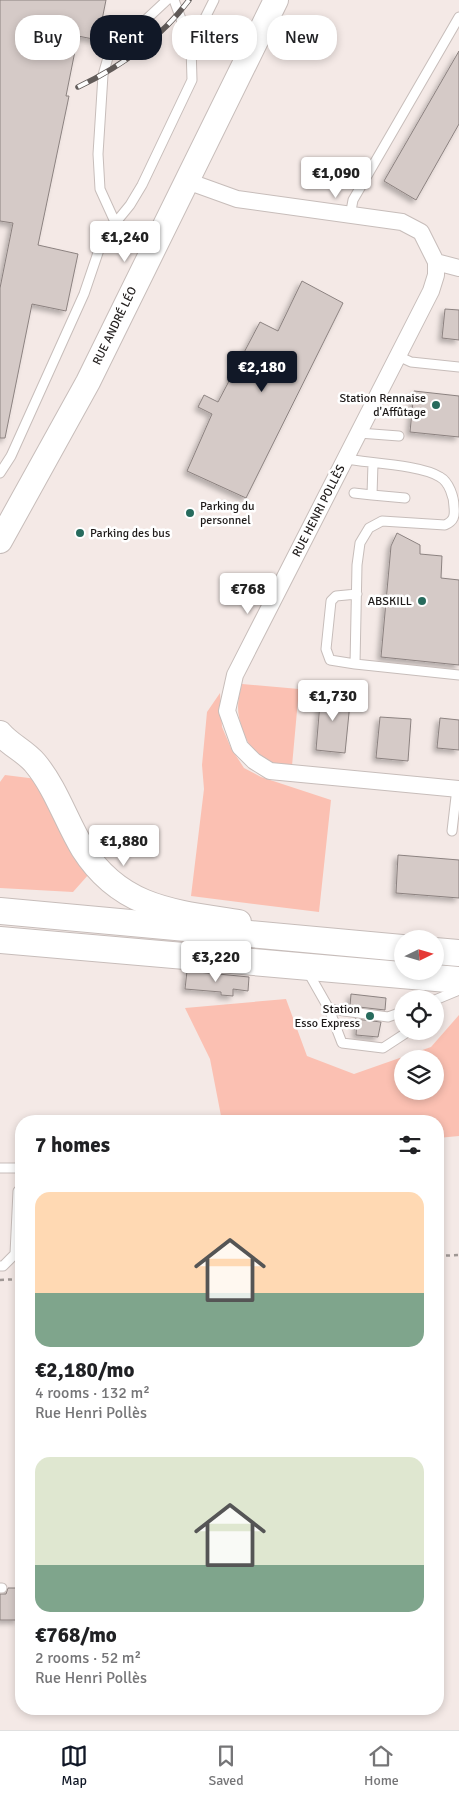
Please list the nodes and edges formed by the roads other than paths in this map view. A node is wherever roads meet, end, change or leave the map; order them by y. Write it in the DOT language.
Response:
graph roads {
  1 [pos="167,0"];
  2 [pos="174,0"];
  3 [pos="214,0"];
  4 [pos="276,0"];
  5 [pos="180,15"];
  6 [pos="206,15"];
  7 [pos="459,17"];
  8 [pos="191,60"];
  9 [pos="187,181"];
  10 [pos="350,216"];
  11 [pos="115,222"];
  12 [pos="436,262"];
  13 [pos="459,268"];
  14 [pos="398,356"];
  15 [pos="459,367"];
  16 [pos="359,433"];
  17 [pos="398,436"];
  18 [pos="346,459"];
  19 [pos="373,463"];
  20 [pos="0,473"];
  21 [pos="354,493"];
  22 [pos="372,495"];
  23 [pos="405,498"];
  24 [pos="457,516"];
  25 [pos="0,541"];
  26 [pos="357,594"];
  27 [pos="355,664"];
  28 [pos="459,674"];
  29 [pos="2,737"];
  30 [pos="458,789"];
  31 [pos="452,831"];
  32 [pos="0,911"];
  33 [pos="287,938"];
  34 [pos="0,940"];
  35 [pos="394,947"];
  36 [pos="444,952"];
  37 [pos="459,953"];
  38 [pos="304,965"];
  39 [pos="459,980"];
  40 [pos="459,990"];
  41 [pos="444,996"];
  42 [pos="329,1009"];
  43 [pos="394,1015"];
  44 [pos="395,1040"];
  45 [pos="0,1168"];
  46 [pos="15,1168"];
  47 [pos="15,1254"];
  48 [pos="0,1266"];
  1 -- 11 [label="lane"];
  2 -- 5 [label="lane"];
  3 -- 6 [label="lane"];
  4 -- 9 [label="street, RUE ANDRÉ LÉO"];
  7 -- 10 [label="lane"];
  8 -- 11 [label="lane"];
  9 -- 10 [label="street"];
  9 -- 25 [label="street, RUE ANDRÉ LÉO"];
  10 -- 12 [label="street"];
  11 -- 20 [label="lane"];
  12 -- 13 [label="street"];
  12 -- 14 [label="street, RUE HENRI POLLÈS"];
  14 -- 15 [label="lane"];
  14 -- 16 [label="street, RUE HENRI POLLÈS"];
  16 -- 17 [label="lane"];
  16 -- 18 [label="street, RUE HENRI POLLÈS"];
  18 -- 19 [label="lane"];
  18 -- 30 [label="street, RUE HENRI POLLÈS"];
  19 -- 22 [label="lane"];
  19 -- 24 [label="lane"];
  21 -- 22 [label="lane"];
  22 -- 23 [label="lane"];
  24 -- 26 [label="lane"];
  26 -- 27 [label="lane"];
  26 -- 27 [label="lane"];
  27 -- 28 [label="lane"];
  29 -- 33 [label="street"];
  30 -- 31 [label="lane"];
  32 -- 33 [label="main road"];
  33 -- 35 [label="main road"];
  34 -- 38 [label="main road"];
  36 -- 37 [label="main road"];
  38 -- 39 [label="main road"];
  38 -- 42 [label="lane"];
  40 -- 41 [label="lane"];
  42 -- 43 [label="lane"];
  42 -- 44 [label="lane"];
  45 -- 46 [label="lane"];
  47 -- 48 [label="lane"];
}
